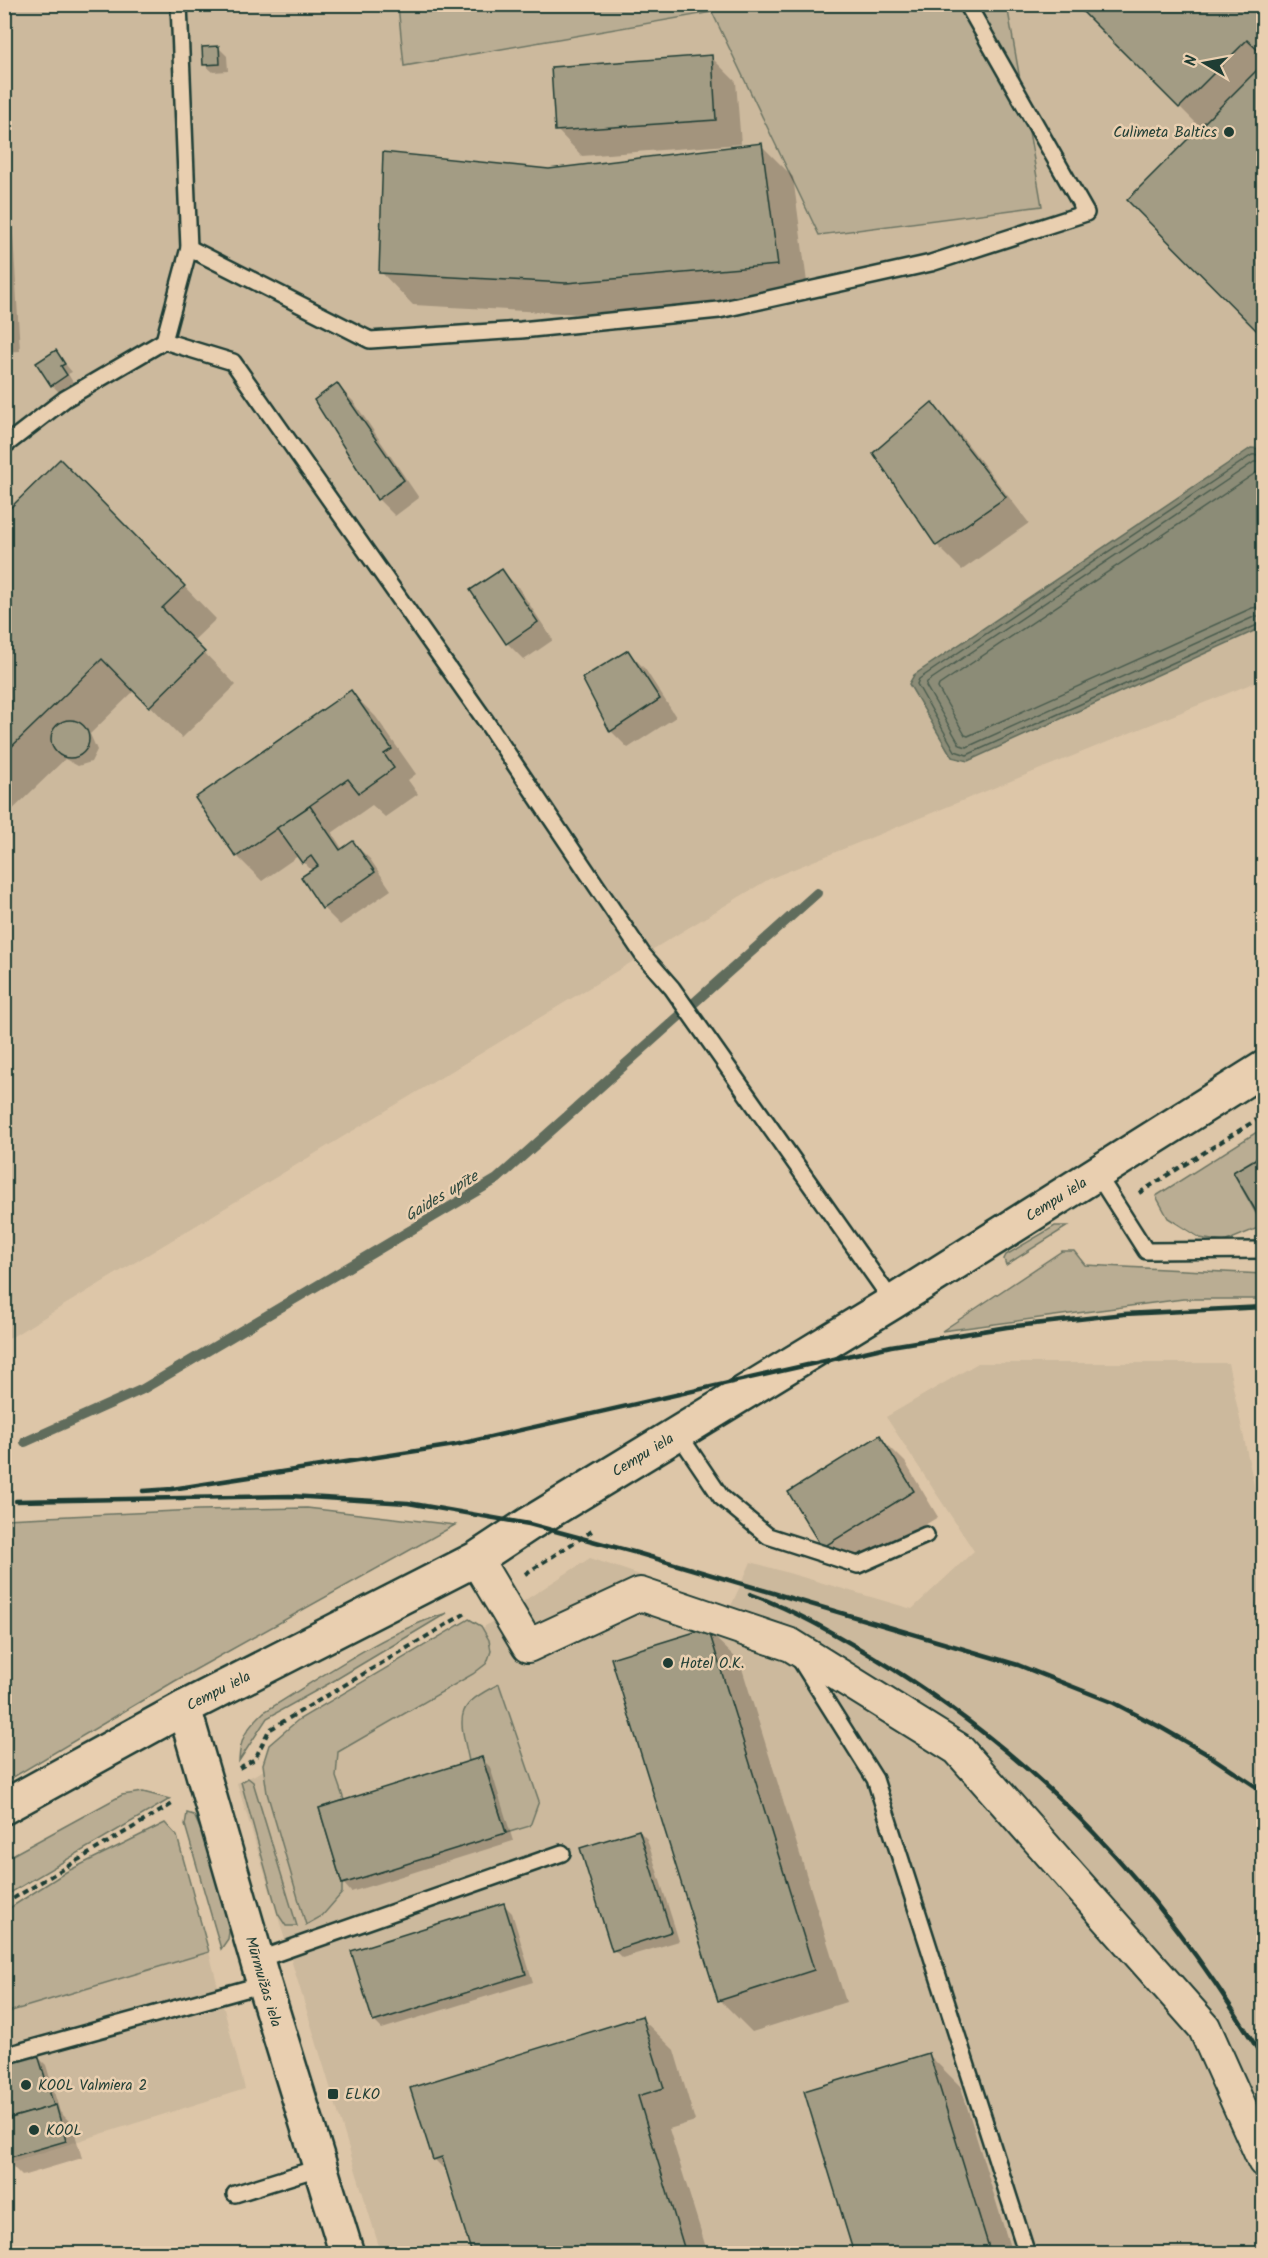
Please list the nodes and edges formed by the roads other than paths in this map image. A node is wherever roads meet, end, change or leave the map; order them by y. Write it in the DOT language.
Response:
graph roads {
  1 [pos="179,4"];
  2 [pos="968,4"];
  3 [pos="189,248"];
  4 [pos="164,341"];
  5 [pos="4,447"];
  6 [pos="1263,1068"];
  7 [pos="1097,1174"];
  8 [pos="1263,1250"];
  9 [pos="893,1302"];
  10 [pos="678,1433"];
  11 [pos="926,1535"];
  12 [pos="476,1558"];
  13 [pos="791,1646"];
  14 [pos="184,1708"];
  15 [pos="4,1807"];
  16 [pos="562,1853"];
  17 [pos="260,1972"];
  18 [pos="4,2056"];
  19 [pos="1263,2161"];
  20 [pos="321,2167"];
  21 [pos="235,2194"];
  22 [pos="347,2253"];
  23 [pos="1028,2253"];
  1 -- 3 [label="lane"];
  2 -- 3 [label="lane"];
  3 -- 4 [label="lane"];
  4 -- 5 [label="lane"];
  4 -- 9 [label="lane"];
  6 -- 7 [label="main road, Cempu iela"];
  7 -- 8 [label="lane"];
  7 -- 9 [label="main road, Cempu iela"];
  9 -- 10 [label="main road, Cempu iela"];
  10 -- 11 [label="lane"];
  10 -- 12 [label="main road, Cempu iela"];
  12 -- 13 [label="street"];
  12 -- 14 [label="main road, Cempu iela"];
  13 -- 19 [label="street"];
  13 -- 23 [label="lane"];
  14 -- 15 [label="main road, Cempu iela"];
  14 -- 17 [label="main road, Mūrmuižas iela"];
  16 -- 17 [label="lane"];
  17 -- 18 [label="lane"];
  17 -- 20 [label="main road, Mūrmuižas iela"];
  20 -- 21 [label="lane"];
  20 -- 22 [label="main road, Mūrmuižas iela"];
}
